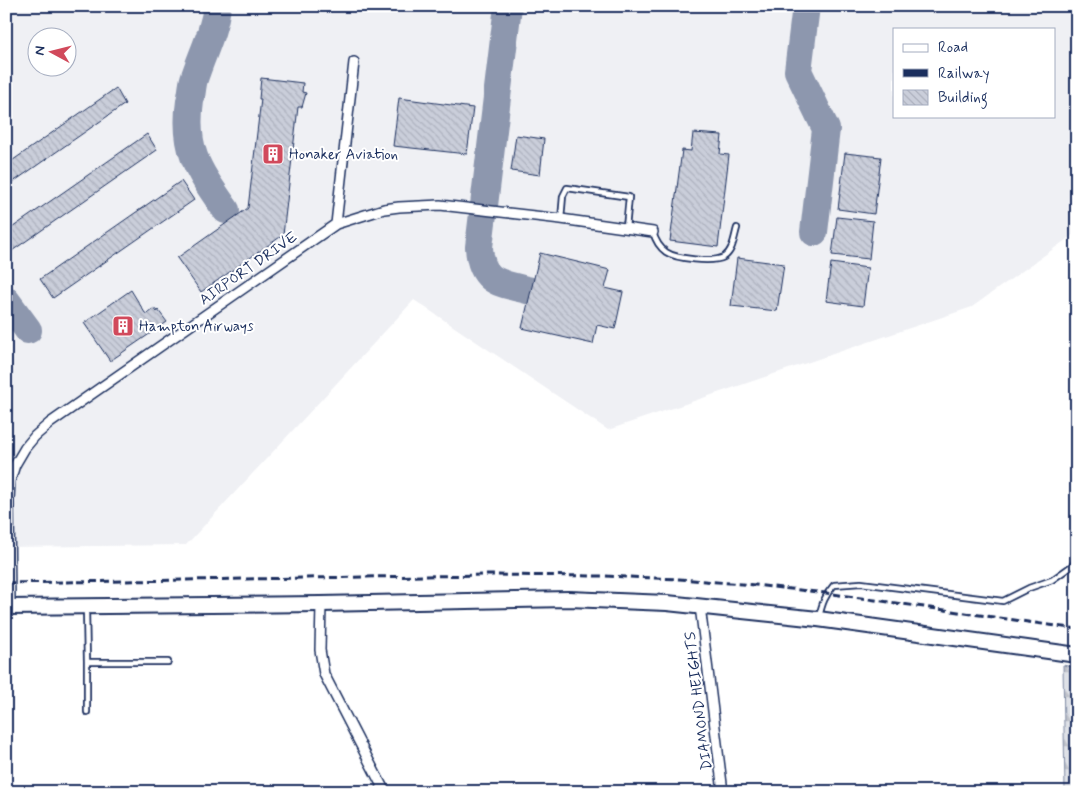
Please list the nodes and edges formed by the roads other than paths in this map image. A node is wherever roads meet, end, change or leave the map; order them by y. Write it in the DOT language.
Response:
graph roads {
  1 [pos="354,62"];
  2 [pos="561,219"];
  3 [pos="336,224"];
  4 [pos="626,228"];
  5 [pos="736,228"];
  6 [pos="653,232"];
  7 [pos="1077,557"];
  8 [pos="321,604"];
  9 [pos="86,606"];
  10 [pos="700,606"];
  11 [pos="8,607"];
  12 [pos="818,619"];
  13 [pos="1077,655"];
  14 [pos="87,662"];
  15 [pos="168,662"];
  16 [pos="87,712"];
  17 [pos="385,792"];
  18 [pos="723,792"];
  1 -- 3 [label="street"];
  2 -- 3 [label="street, AIRPORT DRIVE"];
  2 -- 4 [label="street, AIRPORT DRIVE"];
  2 -- 4 [label="lane"];
  3 -- 11 [label="street, AIRPORT DRIVE"];
  4 -- 6 [label="street, AIRPORT DRIVE"];
  5 -- 6 [label="lane"];
  7 -- 12 [label="lane"];
  8 -- 9 [label="main road"];
  8 -- 10 [label="main road"];
  8 -- 17 [label="street"];
  9 -- 11 [label="main road"];
  9 -- 14 [label="lane"];
  10 -- 12 [label="main road"];
  10 -- 18 [label="street, DIAMOND HEIGHTS"];
  12 -- 13 [label="main road"];
  14 -- 15 [label="lane"];
  14 -- 16 [label="lane"];
}
